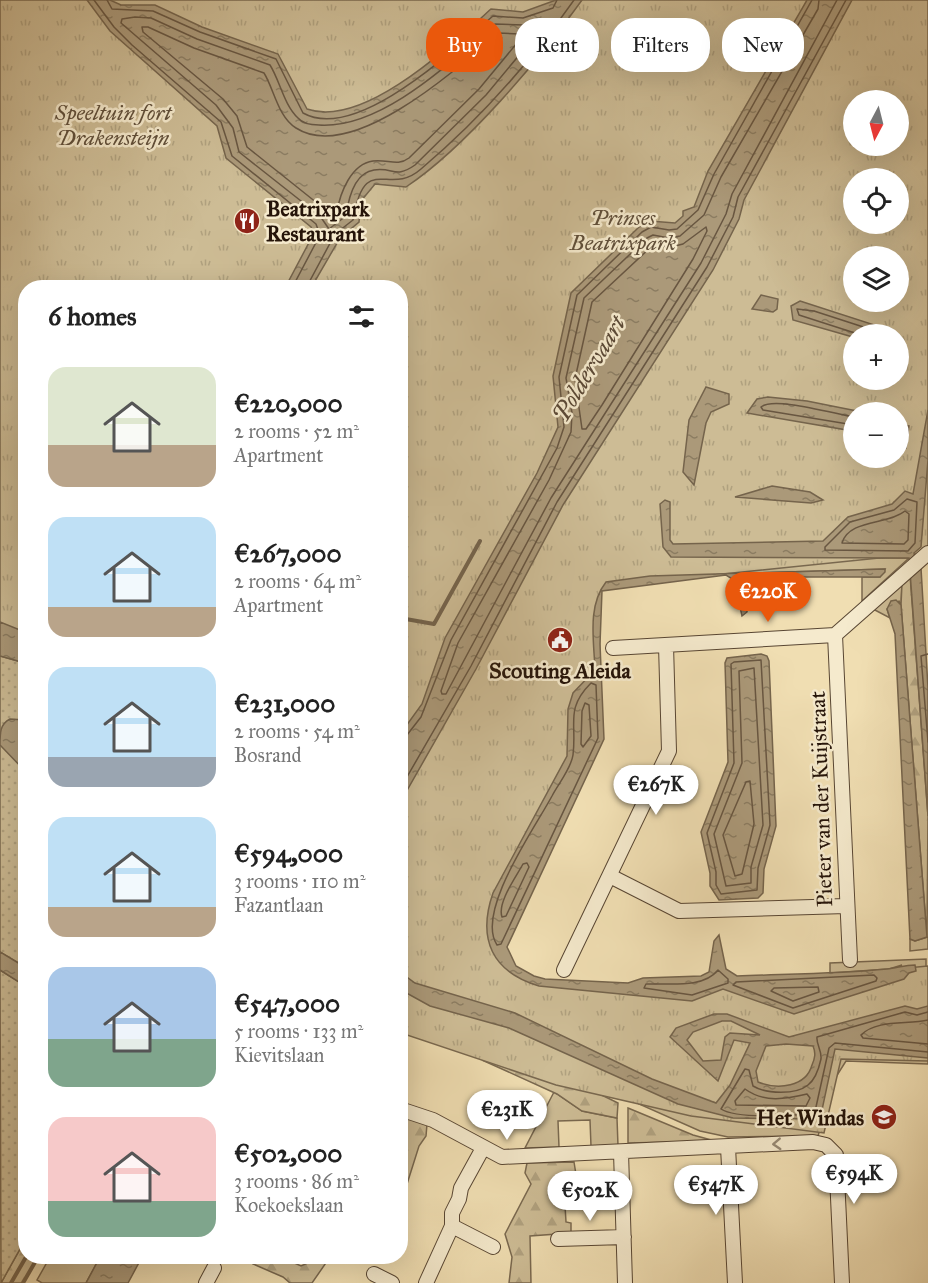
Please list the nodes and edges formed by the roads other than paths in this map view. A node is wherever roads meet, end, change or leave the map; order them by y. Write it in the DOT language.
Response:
graph roads {
  1 [pos="928,553"];
  2 [pos="835,635"];
  3 [pos="666,645"];
  4 [pos="613,648"];
  5 [pos="610,876"];
  6 [pos="846,906"];
  7 [pos="850,960"];
  8 [pos="564,970"];
  9 [pos="408,1112"];
  10 [pos="728,1147"];
  11 [pos="483,1148"];
  12 [pos="621,1152"];
  13 [pos="452,1226"];
  14 [pos="624,1237"];
  15 [pos="558,1239"];
  16 [pos="493,1247"];
  17 [pos="214,1268"];
  18 [pos="374,1274"];
  19 [pos="206,1283"];
  20 [pos="392,1283"];
  21 [pos="426,1283"];
  22 [pos="625,1283"];
  23 [pos="735,1283"];
  24 [pos="842,1283"];
  1 -- 2 [label="street"];
  2 -- 3 [label="street"];
  2 -- 6 [label="street, Pieter van der Kuijstraat"];
  3 -- 4 [label="street"];
  3 -- 5 [label="street"];
  5 -- 6 [label="street"];
  5 -- 8 [label="street"];
  6 -- 7 [label="street, Pieter van der Kuijstraat"];
  9 -- 11 [label="street"];
  10 -- 12 [label="street"];
  10 -- 23 [label="street"];
  24 -- 10 [label="street, one-way"];
  11 -- 12 [label="street"];
  11 -- 13 [label="street"];
  12 -- 14 [label="street"];
  13 -- 16 [label="street"];
  13 -- 21 [label="street"];
  14 -- 15 [label="street"];
  14 -- 22 [label="street"];
  17 -- 19 [label="street"];
  18 -- 20 [label="street"];
}
